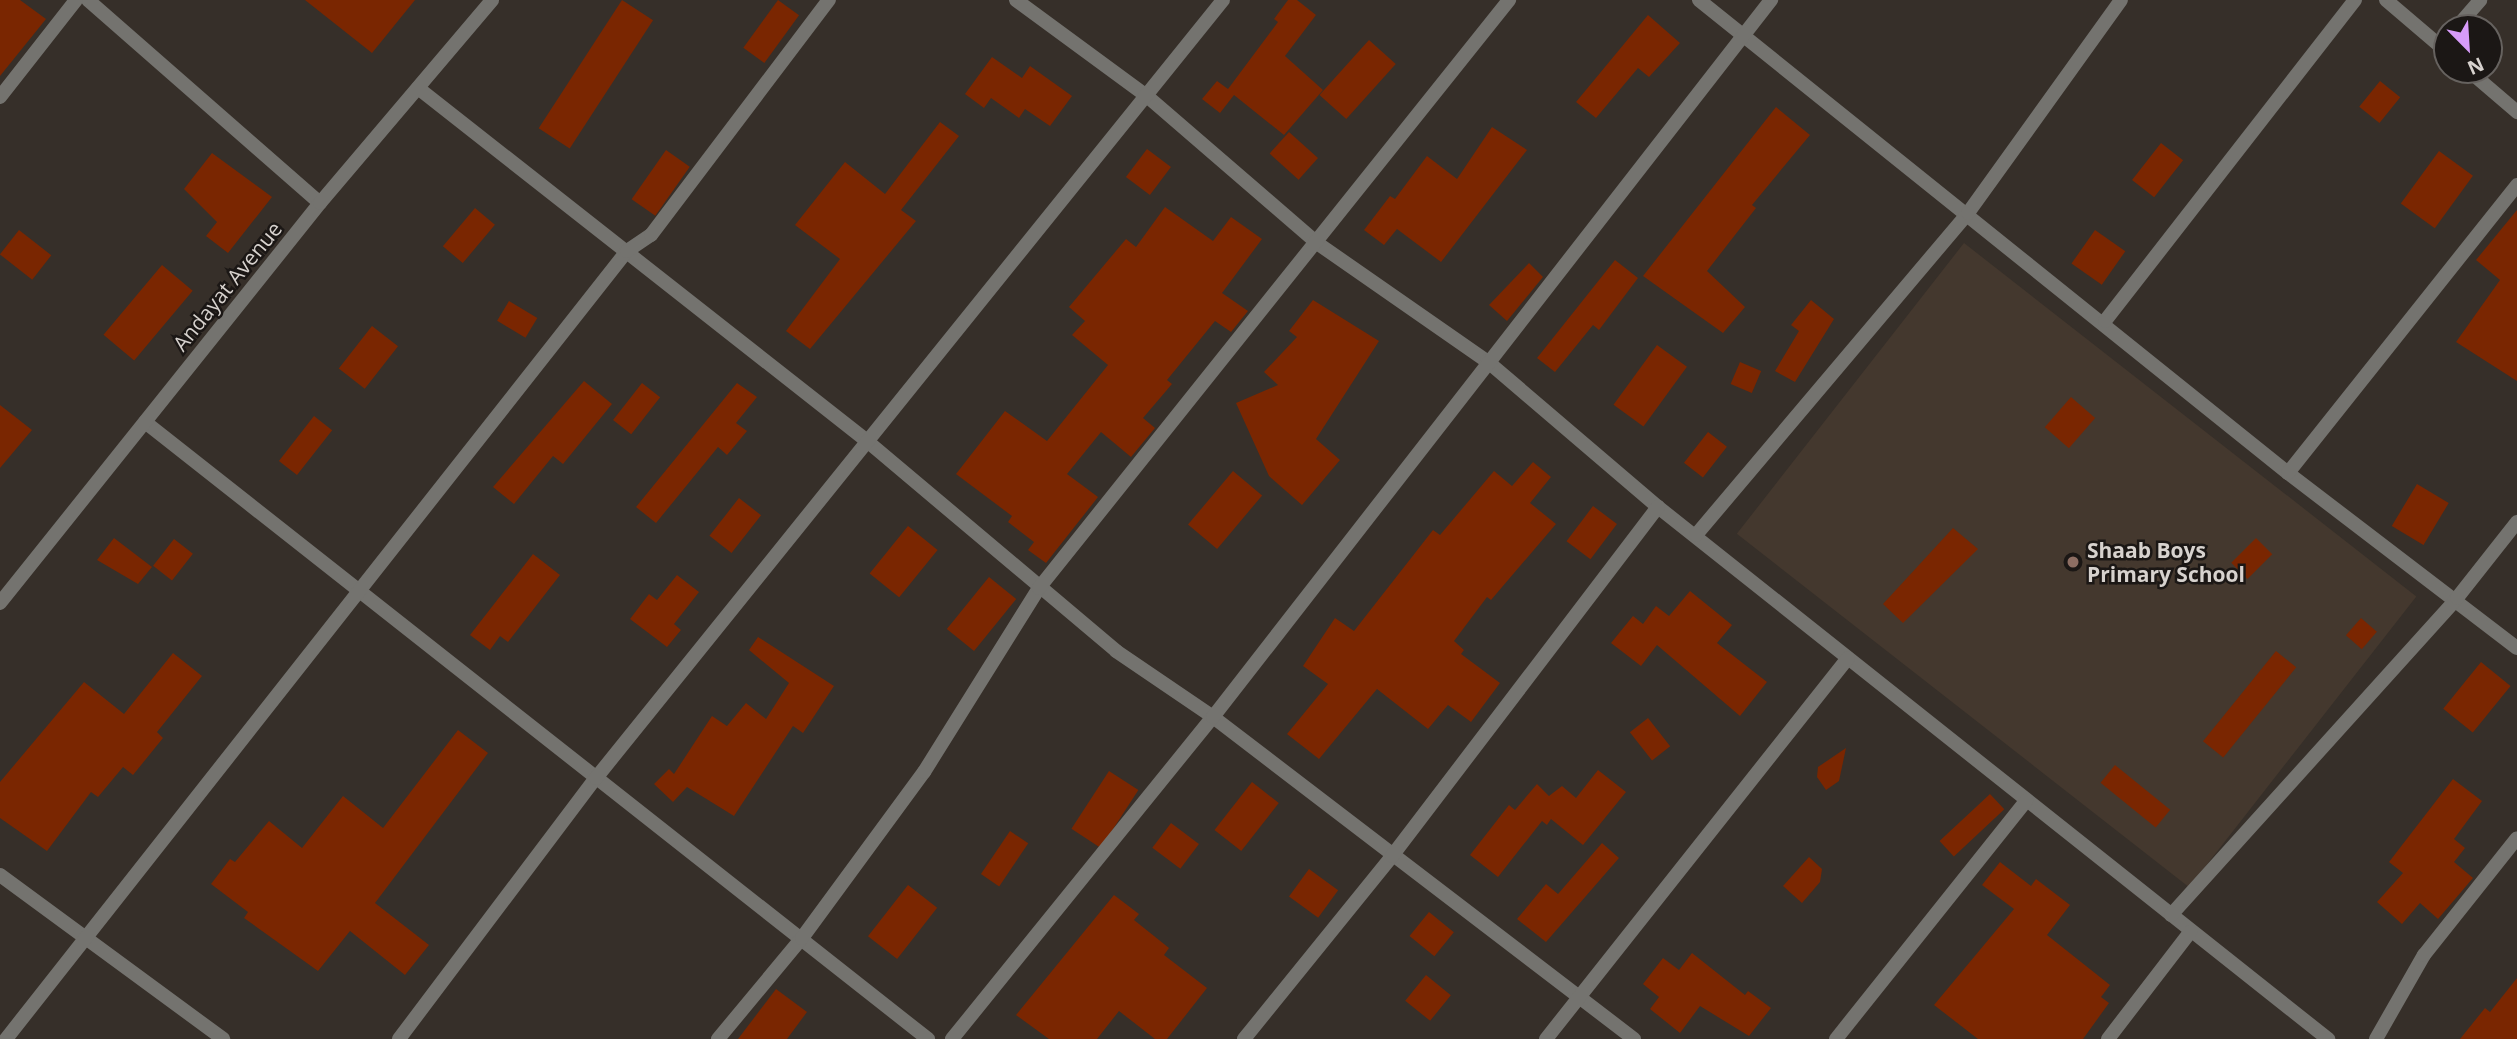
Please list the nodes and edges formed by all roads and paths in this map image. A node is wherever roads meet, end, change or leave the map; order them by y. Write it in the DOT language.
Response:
graph roads {
  1 [pos="76,0"];
  2 [pos="88,0"];
  3 [pos="492,0"];
  4 [pos="829,0"];
  5 [pos="1016,0"];
  6 [pos="1223,0"];
  7 [pos="1509,0"];
  8 [pos="1699,0"];
  9 [pos="1772,0"];
  10 [pos="2122,0"];
  11 [pos="2355,0"];
  12 [pos="2386,0"];
  13 [pos="2480,0"];
  14 [pos="2468,14"];
  15 [pos="1742,35"];
  16 [pos="2433,37"];
  17 [pos="2484,84"];
  18 [pos="418,88"];
  19 [pos="0,97"];
  20 [pos="1148,97"];
  21 [pos="2517,112"];
  22 [pos="2517,185"];
  23 [pos="320,203"];
  24 [pos="1968,214"];
  25 [pos="1317,243"];
  26 [pos="627,251"];
  27 [pos="2105,321"];
  28 [pos="1488,361"];
  29 [pos="145,422"];
  30 [pos="867,441"];
  31 [pos="2288,473"];
  32 [pos="1658,507"];
  33 [pos="2517,522"];
  34 [pos="1696,535"];
  35 [pos="1039,588"];
  36 [pos="358,592"];
  37 [pos="2457,598"];
  38 [pos="0,603"];
  39 [pos="2517,648"];
  40 [pos="1848,657"];
  41 [pos="1213,717"];
  42 [pos="596,778"];
  43 [pos="2026,801"];
  44 [pos="2517,838"];
  45 [pos="1392,856"];
  46 [pos="0,875"];
  47 [pos="2171,915"];
  48 [pos="2190,932"];
  49 [pos="84,939"];
  50 [pos="802,939"];
  51 [pos="1578,998"];
  52 [pos="6,1039"];
  53 [pos="223,1039"];
  54 [pos="399,1039"];
  55 [pos="718,1039"];
  56 [pos="928,1039"];
  57 [pos="951,1039"];
  58 [pos="1244,1039"];
  59 [pos="1546,1039"];
  60 [pos="1634,1039"];
  61 [pos="1836,1039"];
  62 [pos="2108,1039"];
  63 [pos="2328,1039"];
  64 [pos="2376,1039"];
  1 -- 19 [label="street"];
  2 -- 23 [label="street"];
  3 -- 18 [label="street, Andayat Avenue"];
  4 -- 26 [label="street"];
  5 -- 20 [label="street"];
  6 -- 20 [label="street"];
  7 -- 25 [label="street"];
  8 -- 15 [label="street"];
  9 -- 15 [label="street"];
  10 -- 24 [label="street"];
  11 -- 27 [label="street"];
  12 -- 16 [label="street"];
  13 -- 14 [label="street"];
  15 -- 24 [label="street"];
  15 -- 28 [label="street"];
  17 -- 21 [label="street"];
  18 -- 23 [label="street, Andayat Avenue"];
  18 -- 26 [label="street"];
  20 -- 25 [label="street"];
  20 -- 30 [label="street"];
  22 -- 31 [label="street"];
  23 -- 29 [label="street, Andayat Avenue"];
  24 -- 27 [label="street"];
  24 -- 34 [label="street"];
  25 -- 28 [label="street"];
  25 -- 35 [label="street"];
  26 -- 30 [label="street"];
  26 -- 36 [label="street"];
  27 -- 31 [label="street"];
  28 -- 32 [label="street"];
  28 -- 41 [label="street"];
  29 -- 36 [label="street"];
  29 -- 38 [label="street, Andayat Avenue"];
  30 -- 35 [label="street"];
  30 -- 42 [label="street"];
  31 -- 37 [label="street"];
  32 -- 34 [label="street"];
  32 -- 45 [label="street"];
  33 -- 37 [label="street"];
  34 -- 40 [label="street"];
  35 -- 41 [label="street"];
  35 -- 50 [label="street"];
  36 -- 42 [label="street"];
  36 -- 49 [label="street"];
  37 -- 39 [label="street"];
  37 -- 47 [label="street"];
  40 -- 43 [label="street"];
  40 -- 51 [label="street"];
  41 -- 45 [label="street"];
  41 -- 57 [label="street"];
  42 -- 50 [label="street"];
  42 -- 54 [label="street"];
  43 -- 47 [label="street"];
  43 -- 61 [label="street"];
  44 -- 64 [label="street"];
  45 -- 51 [label="street"];
  45 -- 58 [label="street"];
  46 -- 49 [label="street"];
  47 -- 48 [label="street"];
  48 -- 62 [label="street"];
  48 -- 63 [label="street"];
  49 -- 52 [label="street"];
  49 -- 53 [label="street"];
  50 -- 55 [label="street"];
  50 -- 56 [label="street"];
  51 -- 59 [label="street"];
  51 -- 60 [label="street"];
}
